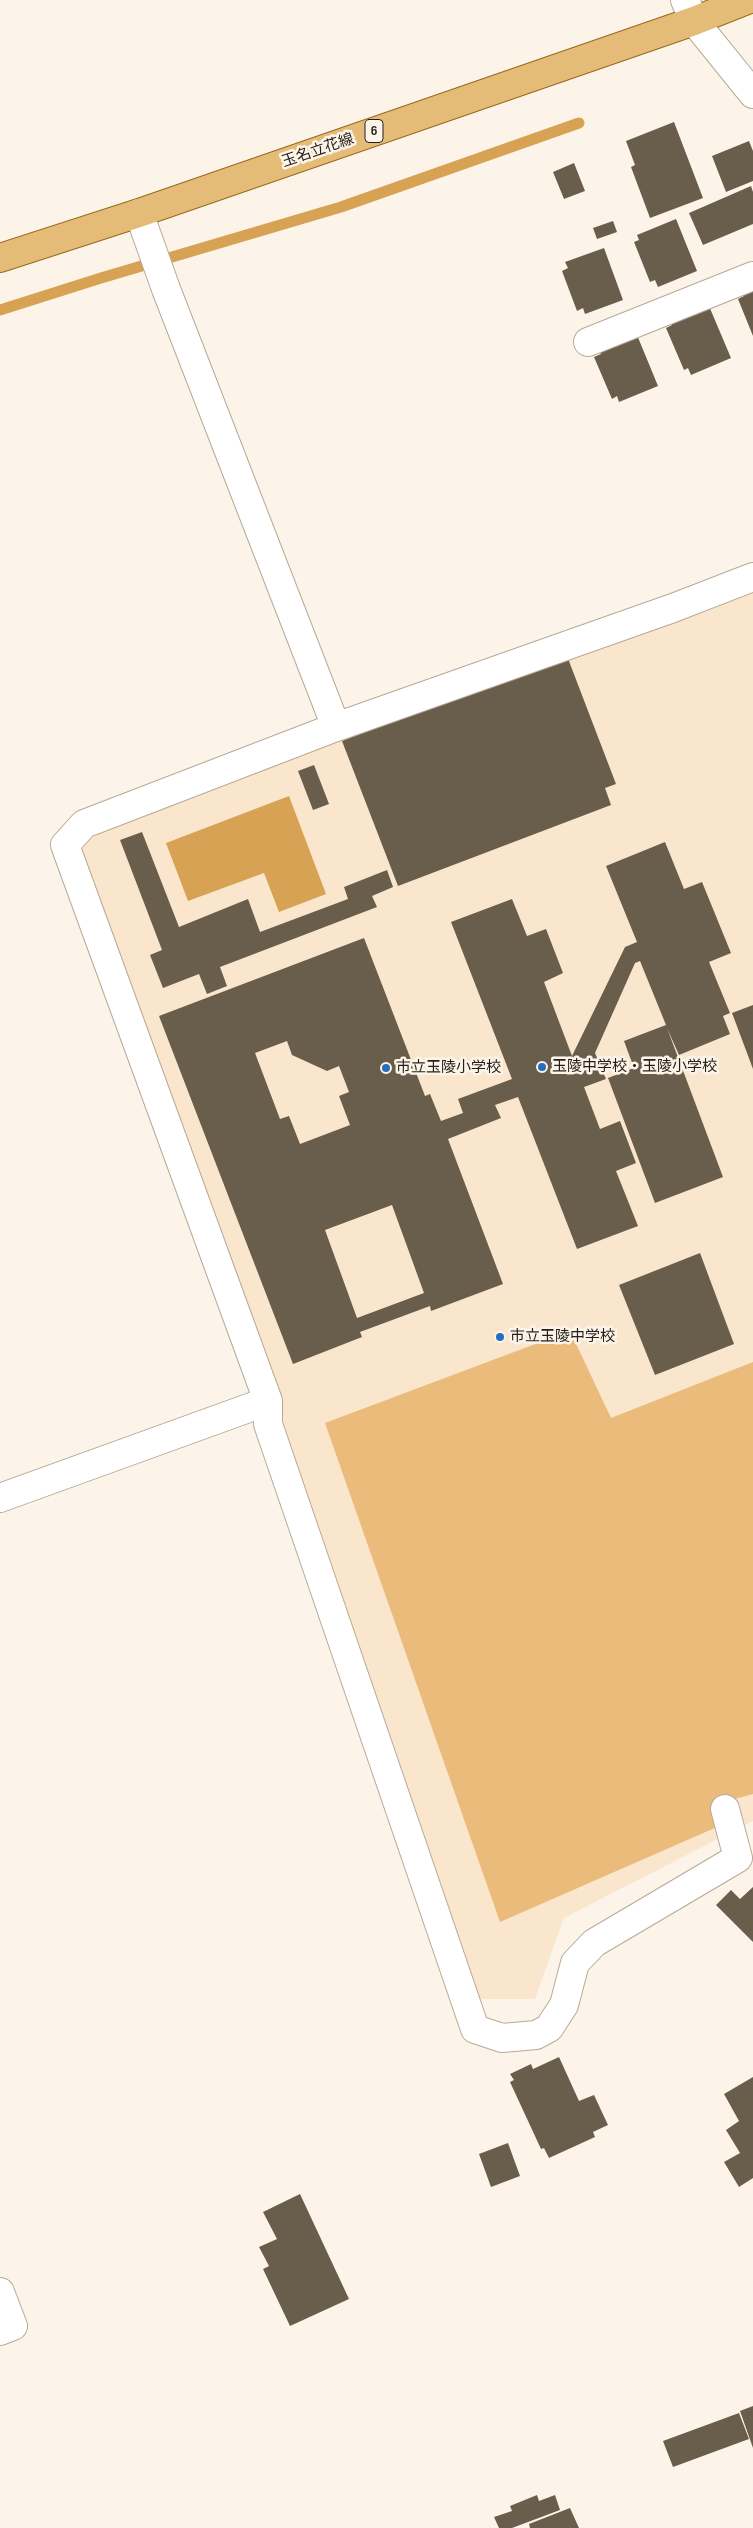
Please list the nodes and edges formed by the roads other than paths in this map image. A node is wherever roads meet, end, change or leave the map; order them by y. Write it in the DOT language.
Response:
graph roads {
  1 [pos="747,0"];
  2 [pos="689,10"];
  3 [pos="753,94"];
  4 [pos="139,213"];
  5 [pos="0,258"];
  6 [pos="753,276"];
  7 [pos="588,342"];
  8 [pos="753,577"];
  9 [pos="336,727"];
  10 [pos="268,1401"];
  11 [pos="0,1498"];
  12 [pos="725,1809"];
  13 [pos="0,2292"];
  14 [pos="0,2331"];
  1 -- 2 [label="main road, 玉名立花線 / 6"];
  2 -- 3 [label="street"];
  2 -- 4 [label="main road, 玉名立花線 / 6"];
  4 -- 5 [label="main road, 玉名立花線 / 6"];
  4 -- 9 [label="street"];
  6 -- 7 [label="street"];
  8 -- 9 [label="street"];
  9 -- 10 [label="street"];
  10 -- 11 [label="street"];
  10 -- 12 [label="street"];
  13 -- 14 [label="street"];
}
